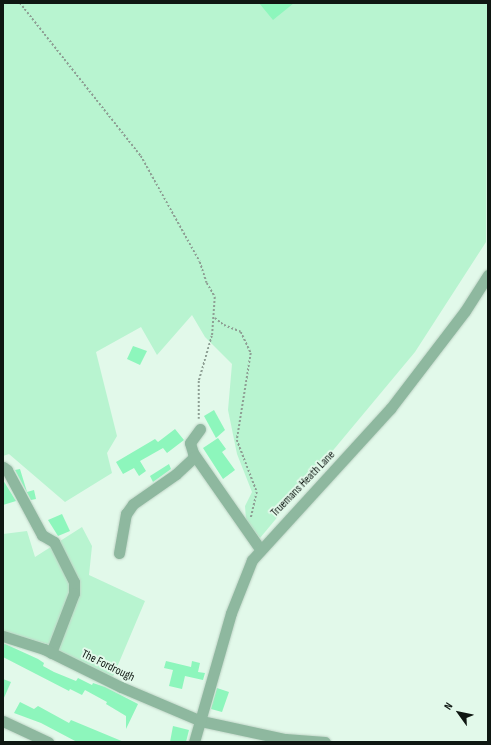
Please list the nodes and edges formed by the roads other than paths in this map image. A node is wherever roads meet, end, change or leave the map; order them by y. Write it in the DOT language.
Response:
graph roads {
  1 [pos="488,274"];
  2 [pos="200,428"];
  3 [pos="195,456"];
  4 [pos="3,467"];
  5 [pos="260,548"];
  6 [pos="119,553"];
  7 [pos="3,636"];
  8 [pos="51,653"];
  9 [pos="3,721"];
  10 [pos="201,721"];
  11 [pos="48,742"];
  12 [pos="194,742"];
  13 [pos="325,742"];
  1 -- 5 [label="street, Truemans Heath Lane"];
  2 -- 3 [label="street"];
  3 -- 5 [label="street"];
  3 -- 6 [label="street"];
  4 -- 8 [label="street"];
  5 -- 10 [label="street, Truemans Heath Lane"];
  7 -- 8 [label="street, The Fordrough"];
  8 -- 10 [label="street, The Fordrough"];
  9 -- 11 [label="street"];
  10 -- 12 [label="street, Truemans Heath Lane"];
  10 -- 13 [label="street, The Fordrough"];
}
